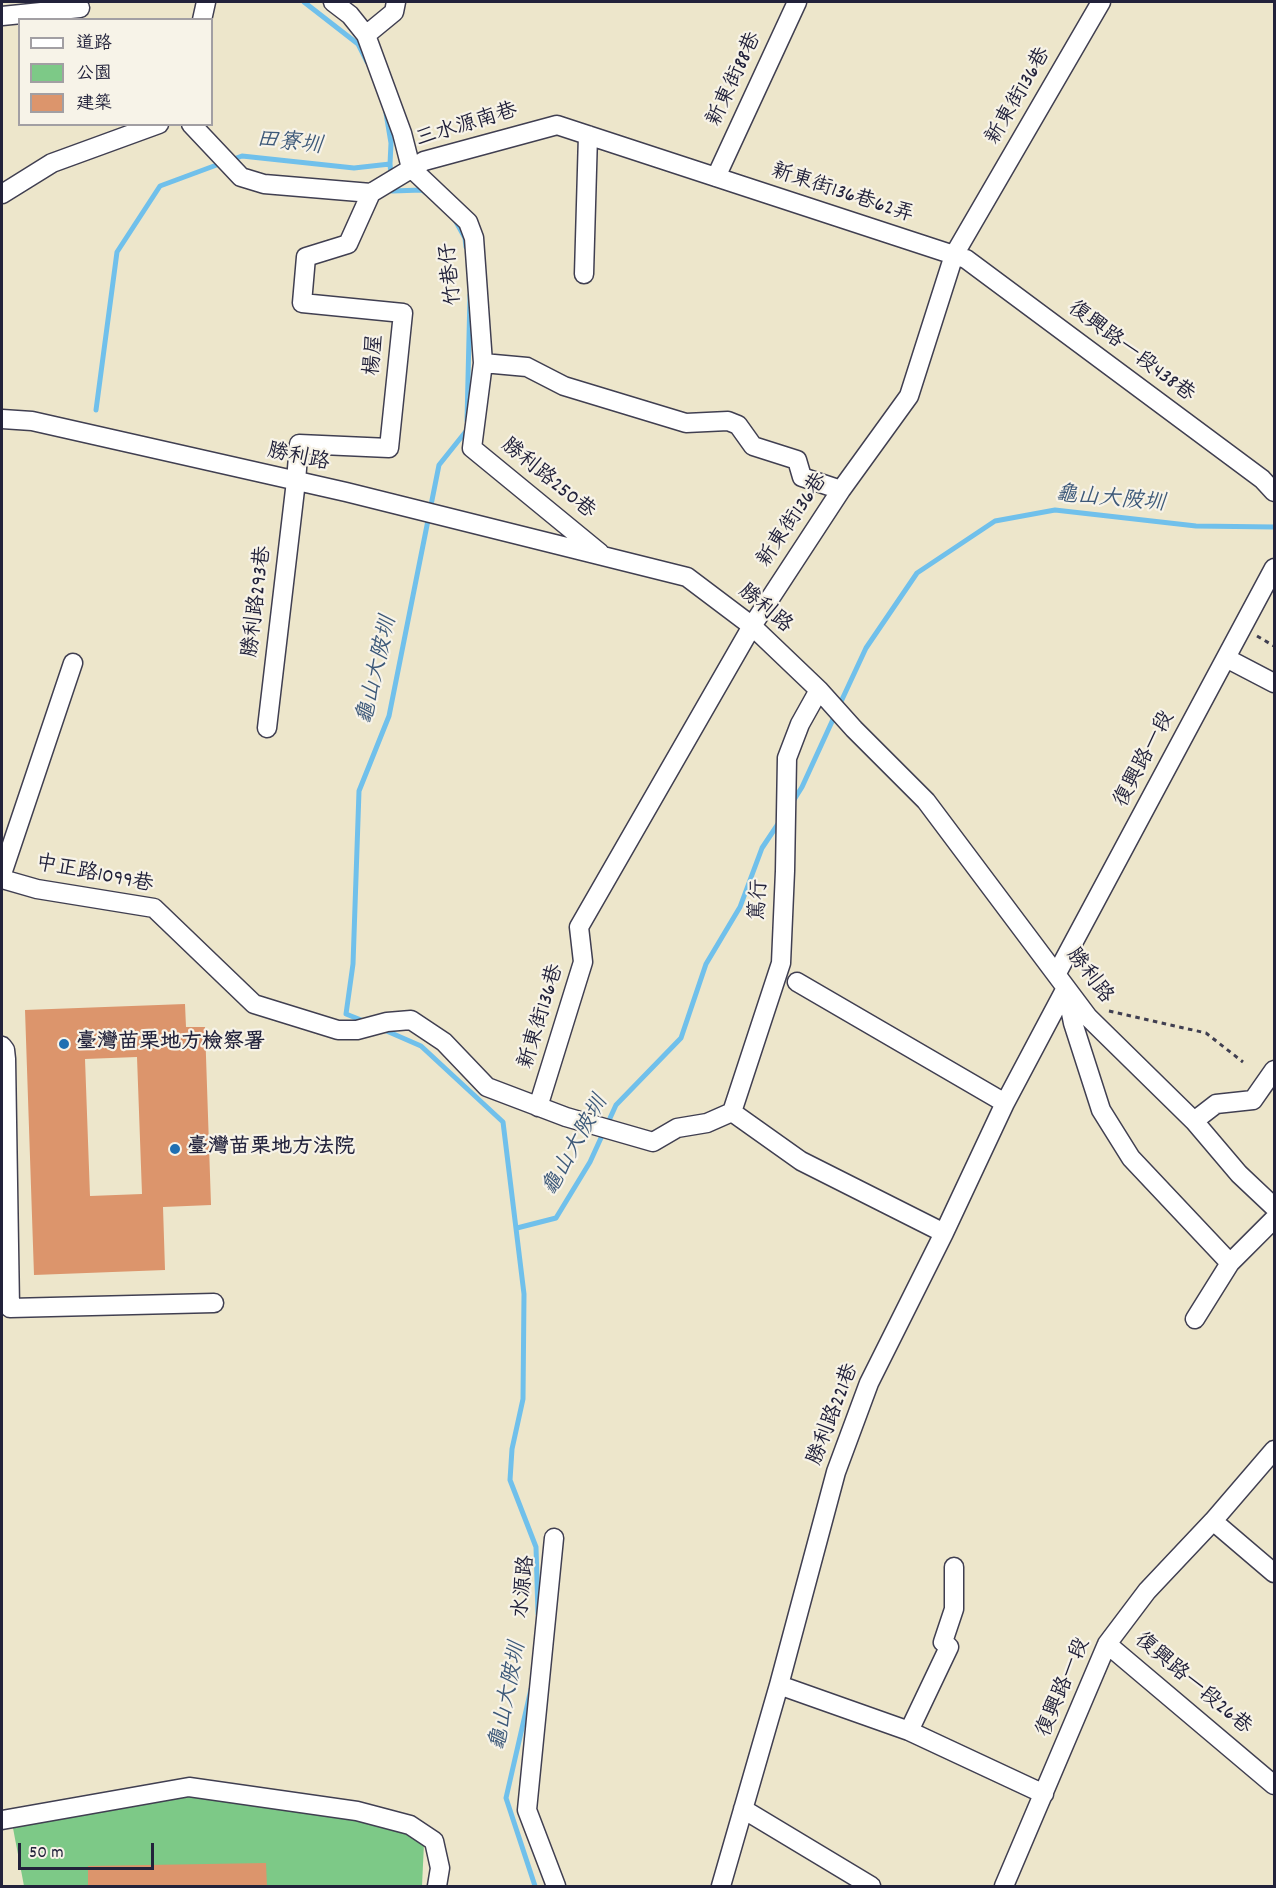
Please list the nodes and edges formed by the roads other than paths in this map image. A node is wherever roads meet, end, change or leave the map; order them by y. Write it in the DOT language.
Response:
graph roads {
  1 [pos="206,2"];
  2 [pos="333,2"];
  3 [pos="396,2"];
  4 [pos="797,2"];
  5 [pos="1101,2"];
  6 [pos="34,7"];
  7 [pos="82,10"];
  8 [pos="2,16"];
  9 [pos="202,18"];
  10 [pos="366,35"];
  11 [pos="153,126"];
  12 [pos="193,126"];
  13 [pos="588,135"];
  14 [pos="405,172"];
  15 [pos="716,177"];
  16 [pos="371,192"];
  17 [pos="2,194"];
  18 [pos="954,255"];
  19 [pos="584,274"];
  20 [pos="483,363"];
  21 [pos="2,419"];
  22 [pos="296,481"];
  23 [pos="841,490"];
  24 [pos="1275,492"];
  25 [pos="604,556"];
  26 [pos="1275,568"];
  27 [pos="752,626"];
  28 [pos="1226,658"];
  29 [pos="73,663"];
  30 [pos="1275,683"];
  31 [pos="819,690"];
  32 [pos="267,728"];
  33 [pos="2,874"];
  34 [pos="2,879"];
  35 [pos="1061,981"];
  36 [pos="797,982"];
  37 [pos="2,1046"];
  38 [pos="1275,1070"];
  39 [pos="1005,1103"];
  40 [pos="538,1107"];
  41 [pos="732,1112"];
  42 [pos="1194,1121"];
  43 [pos="1275,1207"];
  44 [pos="1275,1219"];
  45 [pos="944,1233"];
  46 [pos="5,1263"];
  47 [pos="1230,1263"];
  48 [pos="214,1303"];
  49 [pos="1195,1319"];
  50 [pos="1275,1450"];
  51 [pos="1213,1521"];
  52 [pos="554,1538"];
  53 [pos="954,1567"];
  54 [pos="1275,1573"];
  55 [pos="1107,1644"];
  56 [pos="779,1685"];
  57 [pos="909,1731"];
  58 [pos="1275,1785"];
  59 [pos="1044,1794"];
  60 [pos="743,1809"];
  61 [pos="2,1820"];
  62 [pos="437,1887"];
  63 [pos="556,1887"];
  64 [pos="721,1887"];
  65 [pos="871,1887"];
  66 [pos="1004,1887"];
  1 -- 9 [label="street"];
  2 -- 10 [label="street, 三水源南巷"];
  3 -- 10 [label="street"];
  4 -- 15 [label="street, 新東街88巷"];
  5 -- 18 [label="street, 新東街136巷"];
  6 -- 7 [label="street"];
  6 -- 8 [label="street"];
  10 -- 14 [label="street, 三水源南巷"];
  11 -- 17 [label="street"];
  12 -- 16 [label="street"];
  13 -- 14 [label="street, 三水源南巷"];
  13 -- 15 [label="street, 三水源南巷"];
  13 -- 19 [label="street"];
  14 -- 16 [label="street"];
  14 -- 20 [label="street, 竹巷仔"];
  15 -- 18 [label="street, 新東街136巷62弄"];
  16 -- 22 [label="street, 楊屋"];
  18 -- 23 [label="street, 新東街136巷"];
  18 -- 24 [label="street, 復興路一段438巷"];
  20 -- 23 [label="street"];
  20 -- 25 [label="street, 勝利路250巷"];
  21 -- 22 [label="street, 勝利路"];
  22 -- 25 [label="street, 勝利路"];
  22 -- 32 [label="street, 勝利路293巷"];
  23 -- 27 [label="street, 新東街136巷"];
  25 -- 27 [label="street, 勝利路"];
  26 -- 28 [label="street, 復興路一段"];
  27 -- 31 [label="street, 勝利路"];
  27 -- 40 [label="street, 新東街136巷"];
  28 -- 30 [label="street"];
  28 -- 35 [label="street, 復興路一段"];
  29 -- 33 [label="street"];
  31 -- 35 [label="street, 勝利路"];
  31 -- 41 [label="street, 篤行"];
  34 -- 40 [label="street, 中正路1099巷"];
  35 -- 39 [label="street, 勝利路221巷"];
  35 -- 42 [label="street, 勝利路"];
  35 -- 47 [label="street"];
  36 -- 39 [label="street"];
  37 -- 46 [label="street"];
  38 -- 42 [label="street"];
  39 -- 45 [label="street, 勝利路221巷"];
  40 -- 41 [label="street, 中正路1099巷"];
  41 -- 45 [label="street"];
  42 -- 43 [label="street, 勝利路"];
  44 -- 47 [label="street"];
  45 -- 56 [label="street, 勝利路221巷"];
  46 -- 48 [label="street"];
  47 -- 49 [label="street"];
  50 -- 51 [label="street, 復興路一段"];
  51 -- 54 [label="street"];
  51 -- 55 [label="street, 復興路一段"];
  52 -- 63 [label="street, 水源路"];
  53 -- 57 [label="street"];
  55 -- 58 [label="street, 復興路一段26巷"];
  55 -- 59 [label="street, 復興路一段"];
  56 -- 57 [label="street"];
  56 -- 60 [label="street, 勝利路221巷"];
  57 -- 59 [label="street"];
  59 -- 66 [label="street, 復興路一段"];
  60 -- 64 [label="street, 勝利路221巷"];
  60 -- 65 [label="street"];
  61 -- 62 [label="street"];
}
